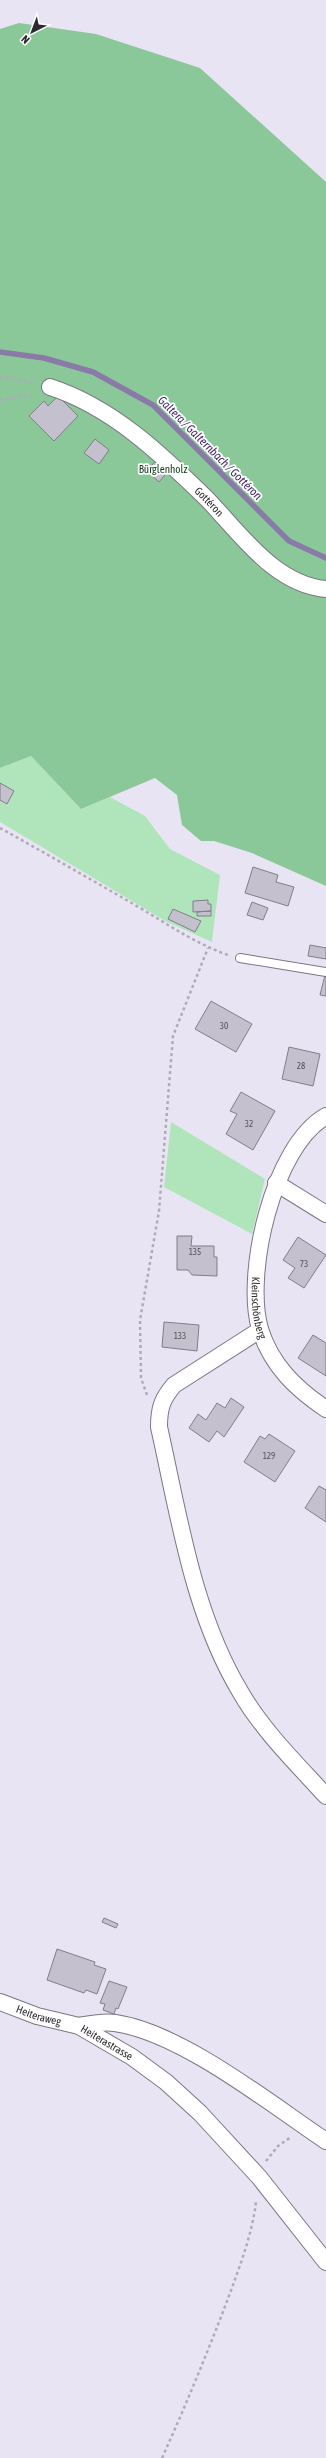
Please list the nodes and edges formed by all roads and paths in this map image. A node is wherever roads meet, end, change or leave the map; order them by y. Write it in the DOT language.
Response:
graph roads {
  1 [pos="0,376"];
  2 [pos="50,387"];
  3 [pos="0,400"];
  4 [pos="326,589"];
  5 [pos="0,828"];
  6 [pos="210,948"];
  7 [pos="240,958"];
  8 [pos="326,972"];
  9 [pos="326,1116"];
  10 [pos="276,1183"];
  11 [pos="326,1214"];
  12 [pos="260,1330"];
  13 [pos="159,1408"];
  14 [pos="326,1410"];
  15 [pos="326,1796"];
  16 [pos="0,2002"];
  17 [pos="79,2026"];
  18 [pos="308,2128"];
  19 [pos="326,2141"];
  20 [pos="259,2177"];
  21 [pos="326,2262"];
  22 [pos="162,2458"];
  1 -- 2 [label="path"];
  2 -- 3 [label="path"];
  2 -- 4 [label="street, Gottéron"];
  5 -- 6 [label="path"];
  6 -- 7 [label="path"];
  6 -- 13 [label="path"];
  7 -- 8 [label="lane"];
  9 -- 10 [label="street, Kleinschönberg"];
  10 -- 11 [label="street"];
  10 -- 12 [label="street, Kleinschönberg"];
  12 -- 13 [label="street"];
  12 -- 14 [label="street, Kleinschönberg"];
  13 -- 15 [label="street"];
  16 -- 17 [label="street, Heiteraweg"];
  17 -- 18 [label="street, Heiterastrasse"];
  17 -- 20 [label="street, Heiterastrasse"];
  18 -- 19 [label="street, Heiterastrasse"];
  18 -- 20 [label="path"];
  20 -- 21 [label="street, Heiterastrasse"];
  20 -- 22 [label="path"];
}
